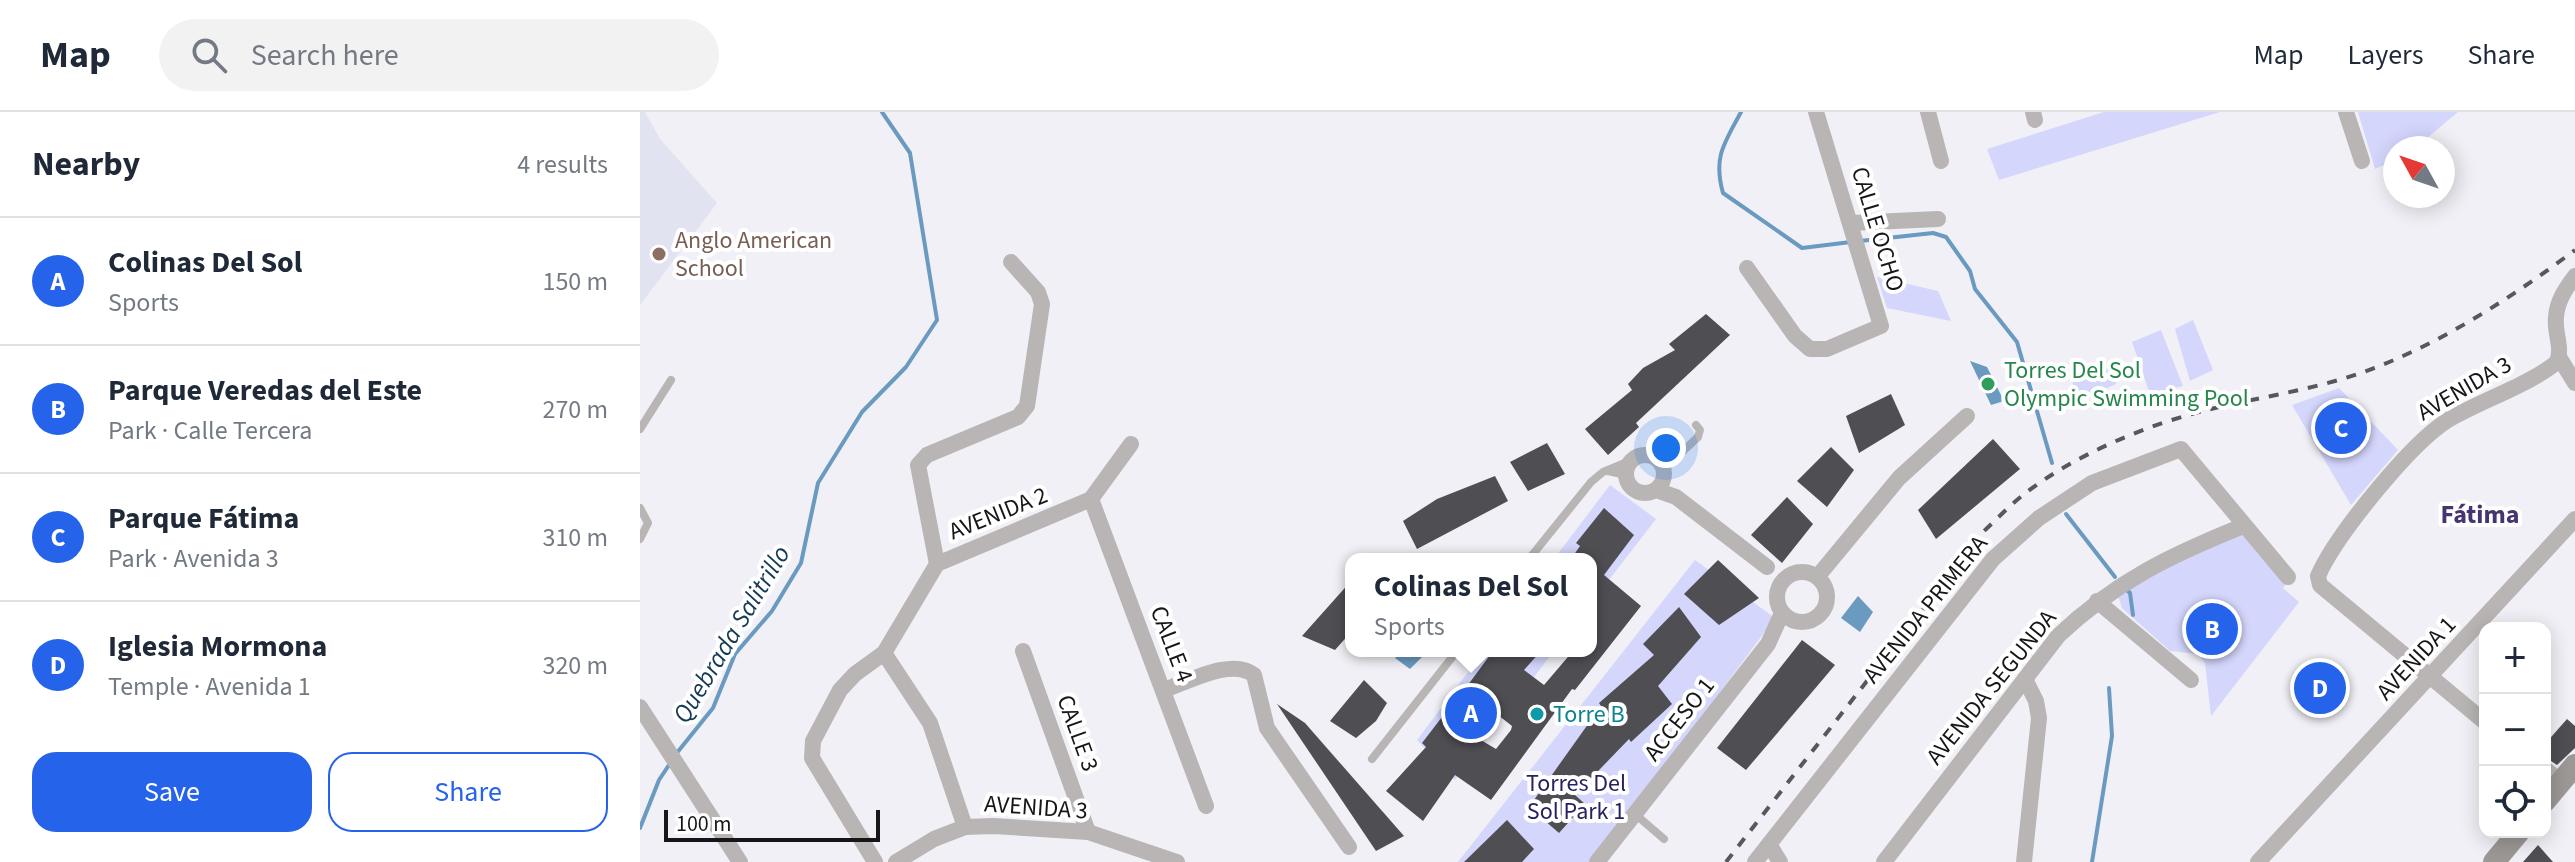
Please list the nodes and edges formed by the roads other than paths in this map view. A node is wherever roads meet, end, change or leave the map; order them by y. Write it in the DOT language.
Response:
graph roads {
  1 [pos="1816,112"];
  2 [pos="1928,112"];
  3 [pos="2346,112"];
  4 [pos="1941,161"];
  5 [pos="2362,161"];
  6 [pos="1938,219"];
  7 [pos="1855,235"];
  8 [pos="1011,262"];
  9 [pos="1747,268"];
  10 [pos="2575,276"];
  11 [pos="2559,357"];
  12 [pos="671,380"];
  13 [pos="2575,383"];
  14 [pos="1967,416"];
  15 [pos="1696,425"];
  16 [pos="640,429"];
  17 [pos="1131,444"];
  18 [pos="1629,468"];
  19 [pos="1603,472"];
  20 [pos="1661,479"];
  21 [pos="1091,499"];
  22 [pos="640,508"];
  23 [pos="2575,519"];
  24 [pos="2243,526"];
  25 [pos="640,539"];
  26 [pos="1534,553"];
  27 [pos="937,564"];
  28 [pos="1767,567"];
  29 [pos="1790,574"];
  30 [pos="1818,576"];
  31 [pos="2288,577"];
  32 [pos="1778,588"];
  33 [pos="2097,601"];
  34 [pos="1790,617"];
  35 [pos="1023,651"];
  36 [pos="884,653"];
  37 [pos="1452,657"];
  38 [pos="2025,679"];
  39 [pos="2430,679"];
  40 [pos="2191,680"];
  41 [pos="1164,690"];
  42 [pos="640,707"];
  43 [pos="2479,717"];
  44 [pos="1372,759"];
  45 [pos="1206,806"];
  46 [pos="1635,814"];
  47 [pos="965,827"];
  48 [pos="1088,832"];
  49 [pos="1664,839"];
  50 [pos="1769,844"];
  51 [pos="1349,847"];
  52 [pos="740,862"];
  53 [pos="875,862"];
  54 [pos="896,862"];
  55 [pos="1177,862"];
  56 [pos="1597,862"];
  57 [pos="1755,862"];
  58 [pos="1780,862"];
  59 [pos="1884,862"];
  60 [pos="2024,862"];
  61 [pos="2258,862"];
  1 -- 7 [label="street, CALLE OCHO"];
  2 -- 4 [label="street"];
  3 -- 5 [label="street"];
  6 -- 7 [label="street"];
  7 -- 9 [label="street, CALLE OCHO"];
  8 -- 27 [label="street"];
  10 -- 11 [label="street"];
  11 -- 13 [label="street"];
  11 -- 39 [label="street, AVENIDA 3"];
  12 -- 16 [label="lane"];
  14 -- 30 [label="street"];
  15 -- 20 [label="lane"];
  17 -- 21 [label="street"];
  18 -- 19 [label="lane"];
  18 -- 19 [label="lane"];
  18 -- 20 [label="street"];
  18 -- 20 [label="street"];
  19 -- 26 [label="lane"];
  20 -- 28 [label="street"];
  21 -- 27 [label="street, AVENIDA 2"];
  21 -- 41 [label="street, CALLE 4"];
  22 -- 25 [label="lane"];
  23 -- 39 [label="street, AVENIDA 1"];
  24 -- 31 [label="street"];
  24 -- 33 [label="street, AVENIDA SEGUNDA"];
  24 -- 50 [label="street, AVENIDA PRIMERA"];
  27 -- 36 [label="street, AVENIDA 2"];
  28 -- 29 [label="street"];
  28 -- 32 [label="street"];
  29 -- 30 [label="street"];
  29 -- 32 [label="street"];
  30 -- 34 [label="street"];
  32 -- 34 [label="street"];
  33 -- 38 [label="street, AVENIDA SEGUNDA"];
  33 -- 40 [label="street"];
  34 -- 46 [label="street, ACCESO 1"];
  35 -- 48 [label="street, CALLE 3"];
  36 -- 47 [label="street"];
  36 -- 53 [label="street, AVENIDA 2"];
  37 -- 44 [label="lane"];
  38 -- 59 [label="street, AVENIDA SEGUNDA"];
  38 -- 60 [label="street"];
  39 -- 43 [label="street"];
  39 -- 61 [label="street, AVENIDA 1"];
  41 -- 45 [label="street, CALLE 4"];
  41 -- 51 [label="street"];
  42 -- 52 [label="street"];
  46 -- 49 [label="lane"];
  46 -- 56 [label="street, ACCESO 1"];
  47 -- 48 [label="street, AVENIDA 3"];
  47 -- 54 [label="street, AVENIDA 3"];
  48 -- 55 [label="street, AVENIDA 3"];
  50 -- 57 [label="street, AVENIDA PRIMERA"];
  50 -- 58 [label="street"];
}
